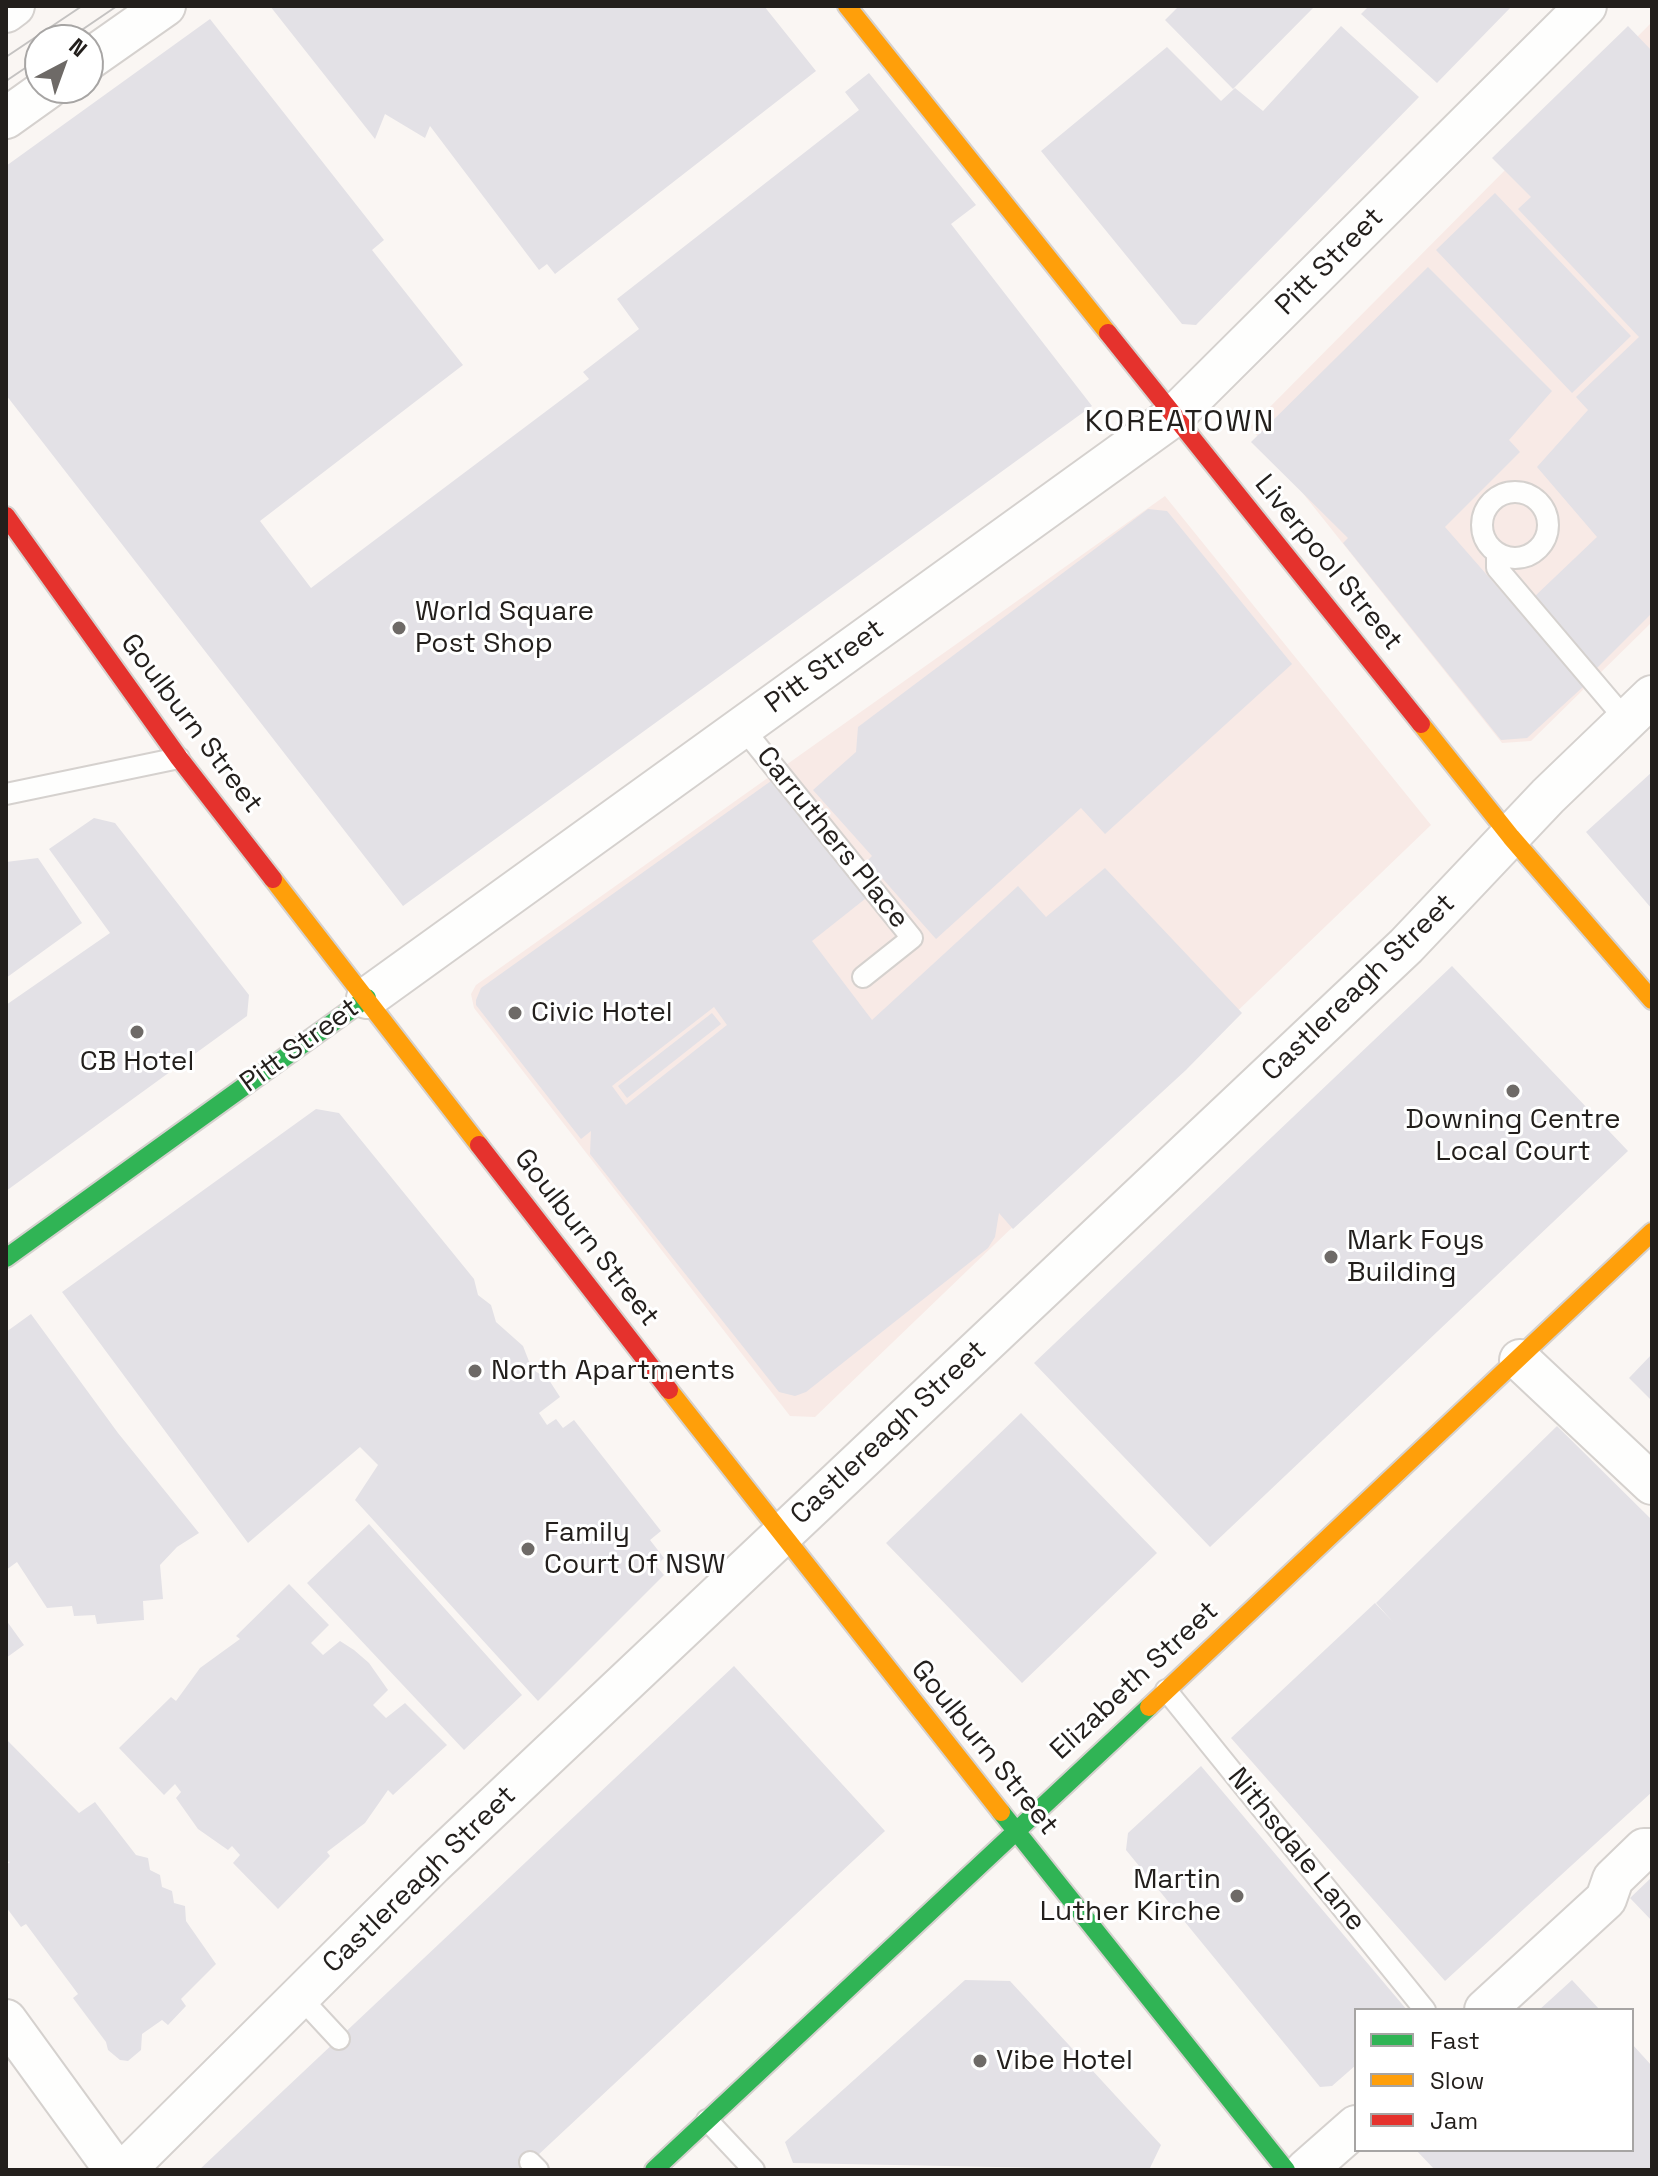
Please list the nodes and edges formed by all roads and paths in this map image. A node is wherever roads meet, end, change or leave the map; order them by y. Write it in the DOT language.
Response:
graph roads {
  1 [pos="14,6"];
  2 [pos="165,6"];
  3 [pos="847,6"];
  4 [pos="1586,6"];
  5 [pos="6,12"];
  6 [pos="104,49"];
  7 [pos="26,104"];
  8 [pos="6,118"];
  9 [pos="1175,415"];
  10 [pos="6,516"];
  11 [pos="1497,554"];
  12 [pos="1639,708"];
  13 [pos="742,727"];
  14 [pos="179,758"];
  15 [pos="6,794"];
  16 [pos="1511,837"];
  17 [pos="863,977"];
  18 [pos="367,998"];
  19 [pos="1652,1000"];
  20 [pos="1652,1232"];
  21 [pos="6,1258"];
  22 [pos="1520,1360"];
  23 [pos="1652,1484"];
  24 [pos="780,1534"];
  25 [pos="1166,1690"];
  26 [pos="1014,1830"];
  27 [pos="1652,1849"];
  28 [pos="300,1997"];
  29 [pos="1423,2008"];
  30 [pos="1487,2008"];
  31 [pos="6,2020"];
  32 [pos="339,2039"];
  33 [pos="707,2120"];
  34 [pos="1354,2128"];
  35 [pos="115,2170"];
  36 [pos="125,2170"];
  37 [pos="654,2170"];
  38 [pos="754,2170"];
  39 [pos="1286,2170"];
  40 [pos="1306,2170"];
  1 -- 5 [label="street"];
  2 -- 6 [label="street"];
  3 -- 9 [label="main road, Liverpool Street"];
  4 -- 9 [label="street, Pitt Street"];
  7 -- 8 [label="street"];
  9 -- 13 [label="street, Pitt Street"];
  9 -- 16 [label="main road, Liverpool Street"];
  10 -- 14 [label="main road, Goulburn Street"];
  11 -- 12 [label="lane"];
  12 -- 16 [label="street, Castlereagh Street"];
  13 -- 17 [label="lane, Carruthers Place"];
  13 -- 18 [label="street, Pitt Street"];
  14 -- 15 [label="lane"];
  14 -- 18 [label="main road, Goulburn Street"];
  16 -- 19 [label="main road, Liverpool Street"];
  16 -- 24 [label="street, Castlereagh Street"];
  18 -- 21 [label="main road, Pitt Street"];
  18 -- 24 [label="main road, Goulburn Street"];
  20 -- 22 [label="main road, Elizabeth Street"];
  22 -- 23 [label="street"];
  22 -- 25 [label="main road, Elizabeth Street"];
  24 -- 26 [label="main road, Goulburn Street"];
  24 -- 28 [label="street, Castlereagh Street"];
  25 -- 26 [label="main road, Elizabeth Street"];
  25 -- 29 [label="lane, Nithsdale Lane"];
  26 -- 33 [label="main road, Elizabeth Street"];
  26 -- 39 [label="main road, Goulburn Street"];
  27 -- 30 [label="street"];
  28 -- 32 [label="lane"];
  28 -- 36 [label="street, Castlereagh Street"];
  31 -- 35 [label="street"];
  33 -- 37 [label="main road, Elizabeth Street"];
  33 -- 38 [label="lane"];
  34 -- 40 [label="street"];
}
